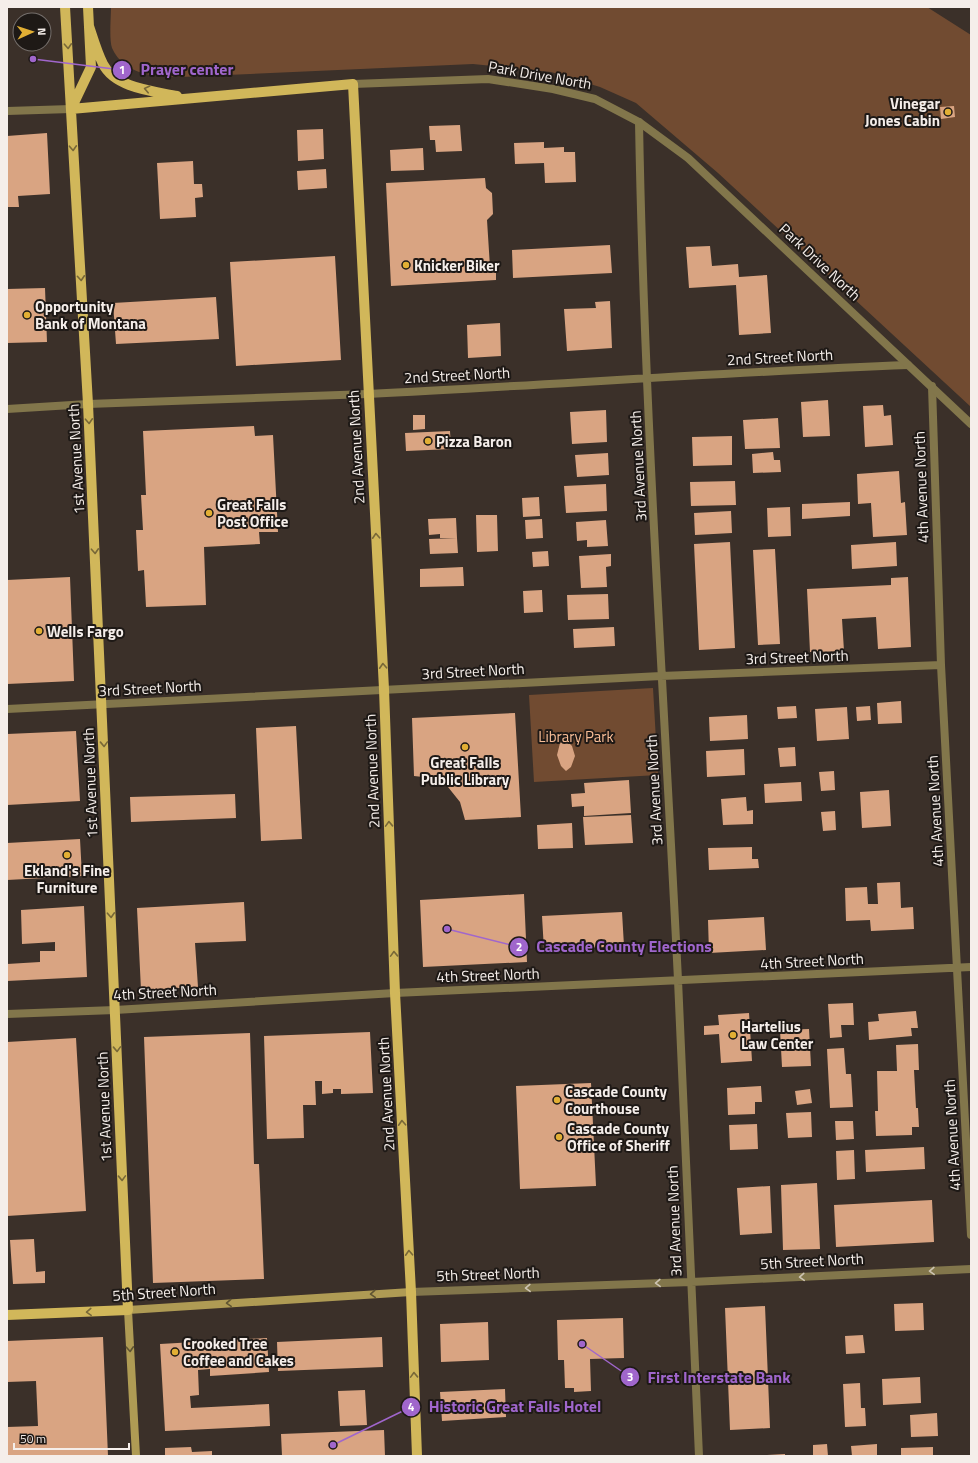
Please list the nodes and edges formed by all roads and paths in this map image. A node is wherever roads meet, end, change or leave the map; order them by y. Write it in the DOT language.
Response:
graph roads {
  1 [pos="65,7"];
  2 [pos="88,7"];
  3 [pos="89,26"];
  4 [pos="352,84"];
  5 [pos="185,98"];
  6 [pos="71,109"];
  7 [pos="7,111"];
  8 [pos="639,122"];
  9 [pos="908,365"];
  10 [pos="648,379"];
  11 [pos="932,386"];
  12 [pos="368,394"];
  13 [pos="88,404"];
  14 [pos="7,409"];
  15 [pos="971,424"];
  16 [pos="941,665"];
  17 [pos="661,676"];
  18 [pos="384,689"];
  19 [pos="102,705"];
  20 [pos="7,709"];
  21 [pos="971,967"];
  22 [pos="957,968"];
  23 [pos="678,981"];
  24 [pos="395,993"];
  25 [pos="115,1010"];
  26 [pos="7,1014"];
  27 [pos="971,1235"];
  28 [pos="971,1269"];
  29 [pos="691,1282"];
  30 [pos="411,1292"];
  31 [pos="128,1310"];
  32 [pos="7,1315"];
  33 [pos="136,1456"];
  34 [pos="418,1456"];
  35 [pos="699,1456"];
  1 -- 6 [label="main road, 1st Avenue North, one-way"];
  2 -- 3 [label="main road, 1st Avenue North"];
  5 -- 3 [label="main road, one-way"];
  3 -- 6 [label="main road, 1st Avenue North"];
  4 -- 5 [label="main road, Park Drive North"];
  4 -- 8 [label="street, Park Drive North"];
  4 -- 12 [label="main road, 2nd Avenue North"];
  5 -- 6 [label="main road, Park Drive North"];
  6 -- 7 [label="street, Park Drive North"];
  6 -- 13 [label="main road, 1st Avenue North, one-way"];
  8 -- 9 [label="street, Park Drive North"];
  8 -- 10 [label="street, 3rd Avenue North"];
  9 -- 10 [label="street, 2nd Street North"];
  9 -- 11 [label="street, Park Drive North"];
  10 -- 12 [label="street, 2nd Street North"];
  10 -- 17 [label="street, 3rd Avenue North"];
  11 -- 15 [label="street, Park Drive North"];
  11 -- 16 [label="street, 4th Avenue North"];
  12 -- 13 [label="street, 2nd Street North"];
  18 -- 12 [label="main road, 2nd Avenue North, one-way"];
  13 -- 14 [label="street, 2nd Street North"];
  13 -- 19 [label="main road, 1st Avenue North, one-way"];
  16 -- 17 [label="street, 3rd Street North"];
  16 -- 22 [label="street, 4th Avenue North"];
  17 -- 18 [label="street, 3rd Street North"];
  17 -- 23 [label="street, 3rd Avenue North"];
  18 -- 19 [label="street, 3rd Street North"];
  24 -- 18 [label="main road, 2nd Avenue North, one-way"];
  19 -- 20 [label="street, 3rd Street North"];
  19 -- 25 [label="main road, 1st Avenue North, one-way"];
  21 -- 22 [label="street, 4th Street North"];
  22 -- 23 [label="street, 4th Street North"];
  22 -- 27 [label="street, 4th Avenue North"];
  23 -- 24 [label="street, 4th Street North"];
  23 -- 29 [label="street, 3rd Avenue North"];
  24 -- 25 [label="street, 4th Street North"];
  30 -- 24 [label="main road, 2nd Avenue North, one-way"];
  25 -- 26 [label="street, 4th Street North"];
  25 -- 31 [label="main road, 1st Avenue North, one-way"];
  28 -- 29 [label="street, 5th Street North, one-way"];
  29 -- 30 [label="street, 5th Street North, one-way"];
  29 -- 35 [label="street, 3rd Avenue North"];
  30 -- 31 [label="main road, 5th Street North, one-way"];
  34 -- 30 [label="main road, 2nd Avenue North, one-way"];
  31 -- 32 [label="main road, 5th Street North, one-way"];
  31 -- 33 [label="main road, 1st Avenue North, one-way"];
}
